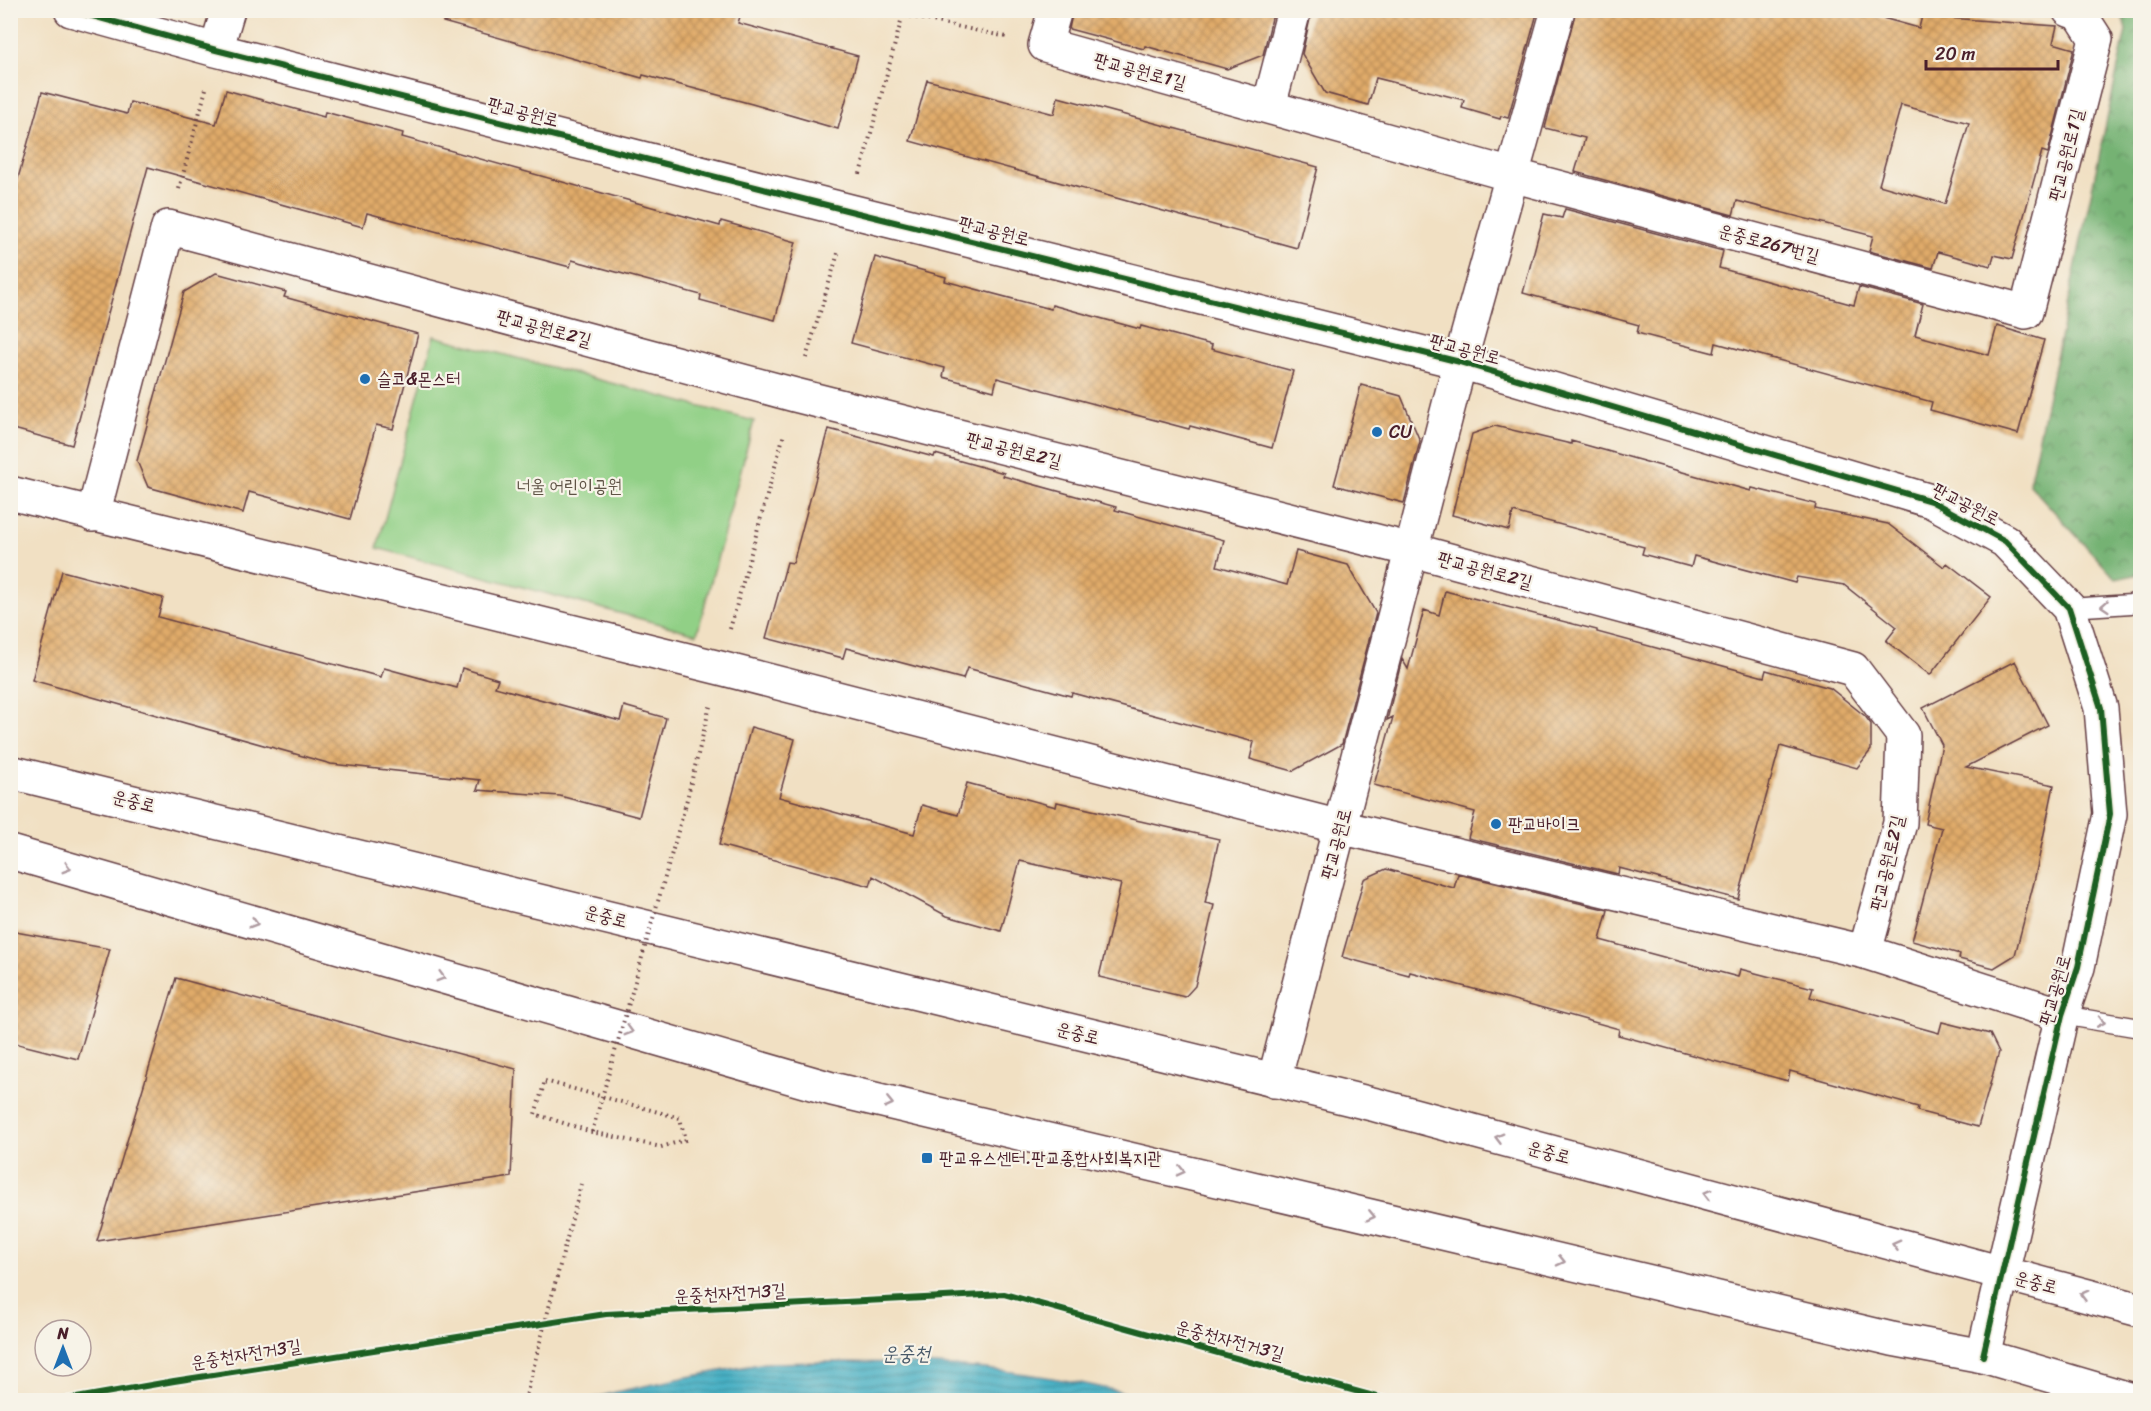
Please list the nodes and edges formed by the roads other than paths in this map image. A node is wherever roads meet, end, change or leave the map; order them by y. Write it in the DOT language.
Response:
graph roads {
  1 [pos="71,10"];
  2 [pos="228,10"];
  3 [pos="1055,10"];
  4 [pos="1294,10"];
  5 [pos="1558,10"];
  6 [pos="2069,10"];
  7 [pos="216,50"];
  8 [pos="1269,106"];
  9 [pos="1512,175"];
  10 [pos="2026,312"];
  11 [pos="1461,362"];
  12 [pos="10,493"];
  13 [pos="93,515"];
  14 [pos="1412,550"];
  15 [pos="2140,600"];
  16 [pos="2069,608"];
  17 [pos="10,771"];
  18 [pos="1340,827"];
  19 [pos="10,852"];
  20 [pos="1865,952"];
  21 [pos="2062,1015"];
  22 [pos="2140,1028"];
  23 [pos="1274,1081"];
  24 [pos="2004,1273"];
  25 [pos="2140,1310"];
  26 [pos="1983,1356"];
  27 [pos="2133,1401"];
  1 -- 7 [label="street, 판교공원로"];
  2 -- 7 [label="street"];
  3 -- 8 [label="street, 판교공원로1길"];
  4 -- 8 [label="street"];
  5 -- 9 [label="street, 판교공원로"];
  6 -- 10 [label="street, 판교공원로1길"];
  7 -- 11 [label="street, 판교공원로"];
  8 -- 9 [label="street, 판교공원로1길"];
  9 -- 10 [label="street, 운중로267번길"];
  9 -- 11 [label="street, 판교공원로"];
  11 -- 14 [label="street, 판교공원로"];
  11 -- 16 [label="street, 판교공원로"];
  12 -- 13 [label="street"];
  13 -- 14 [label="street, 판교공원로2길"];
  13 -- 18 [label="street"];
  14 -- 18 [label="street, 판교공원로"];
  14 -- 20 [label="street, 판교공원로2길"];
  15 -- 16 [label="lane, one-way"];
  16 -- 21 [label="street, 판교공원로"];
  17 -- 23 [label="street, 운중로"];
  18 -- 20 [label="street"];
  18 -- 23 [label="street, 판교공원로"];
  19 -- 26 [label="street, one-way"];
  20 -- 21 [label="street"];
  21 -- 22 [label="lane, one-way"];
  21 -- 24 [label="street, 판교공원로"];
  24 -- 23 [label="street, 운중로, one-way"];
  25 -- 24 [label="street, 운중로, one-way"];
  24 -- 26 [label="street, 판교공원로"];
  26 -- 27 [label="street"];
}
